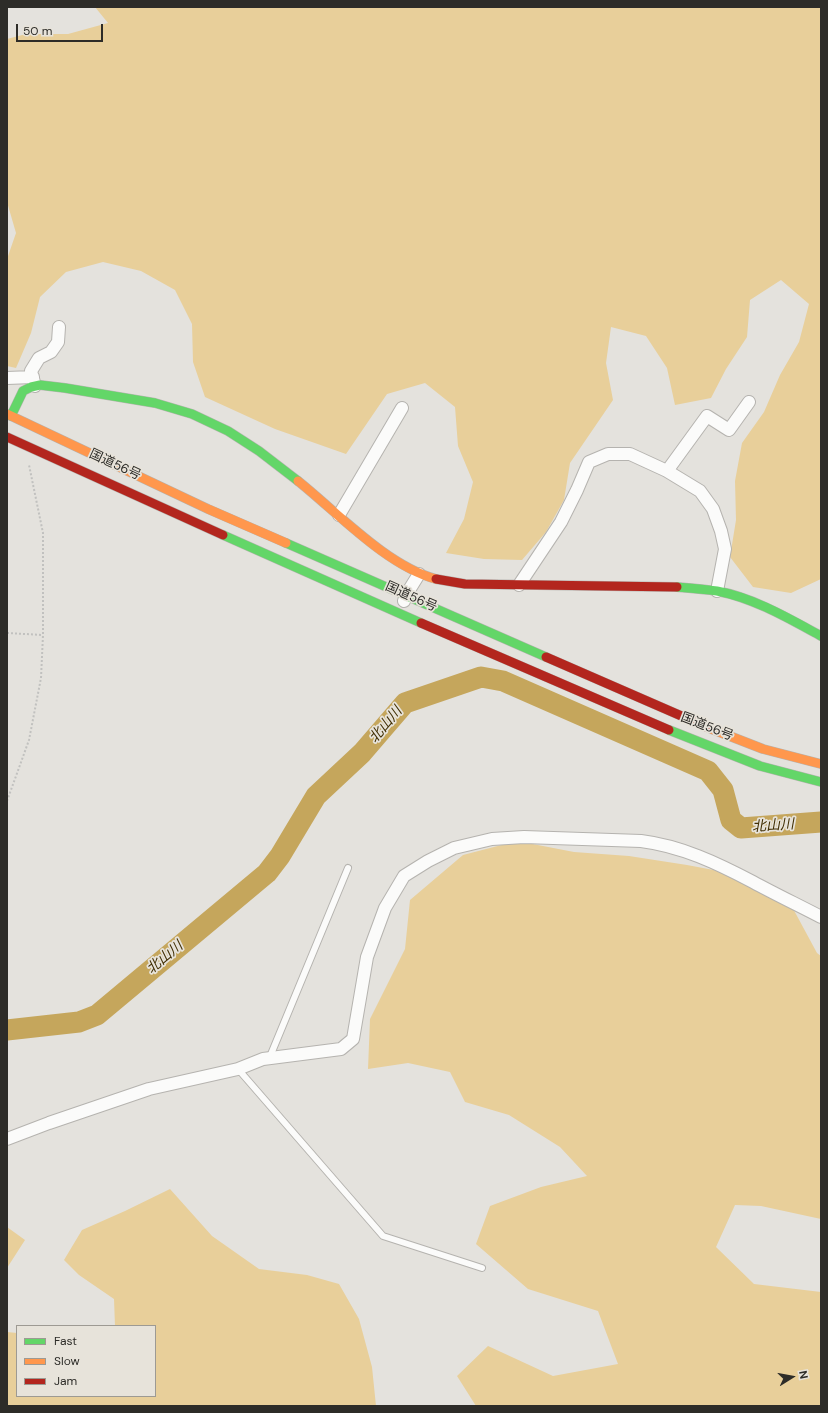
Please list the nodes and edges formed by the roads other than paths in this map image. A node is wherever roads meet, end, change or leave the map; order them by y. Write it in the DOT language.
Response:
graph roads {
  1 [pos="59,326"];
  2 [pos="7,378"];
  3 [pos="34,381"];
  4 [pos="749,402"];
  5 [pos="402,408"];
  6 [pos="9,415"];
  7 [pos="7,437"];
  8 [pos="666,471"];
  9 [pos="339,515"];
  10 [pos="419,574"];
  11 [pos="519,585"];
  12 [pos="717,591"];
  13 [pos="406,595"];
  14 [pos="401,614"];
  15 [pos="821,636"];
  16 [pos="821,764"];
  17 [pos="821,782"];
  18 [pos="348,868"];
  19 [pos="821,917"];
  20 [pos="269,1058"];
  21 [pos="238,1069"];
  22 [pos="7,1139"];
  23 [pos="482,1268"];
  1 -- 3 [label="street"];
  2 -- 3 [label="street"];
  3 -- 6 [label="main road"];
  3 -- 9 [label="main road"];
  4 -- 8 [label="street"];
  5 -- 9 [label="street"];
  6 -- 13 [label="main road, 国道56号"];
  7 -- 14 [label="main road, 国道56号"];
  8 -- 11 [label="street"];
  8 -- 12 [label="street"];
  9 -- 10 [label="main road"];
  10 -- 11 [label="main road"];
  10 -- 13 [label="street"];
  11 -- 12 [label="main road"];
  12 -- 15 [label="main road"];
  13 -- 14 [label="street"];
  13 -- 16 [label="main road, 国道56号"];
  14 -- 17 [label="main road, 国道56号"];
  18 -- 20 [label="lane"];
  19 -- 20 [label="street"];
  20 -- 21 [label="street"];
  21 -- 22 [label="street"];
  21 -- 23 [label="lane"];
}
